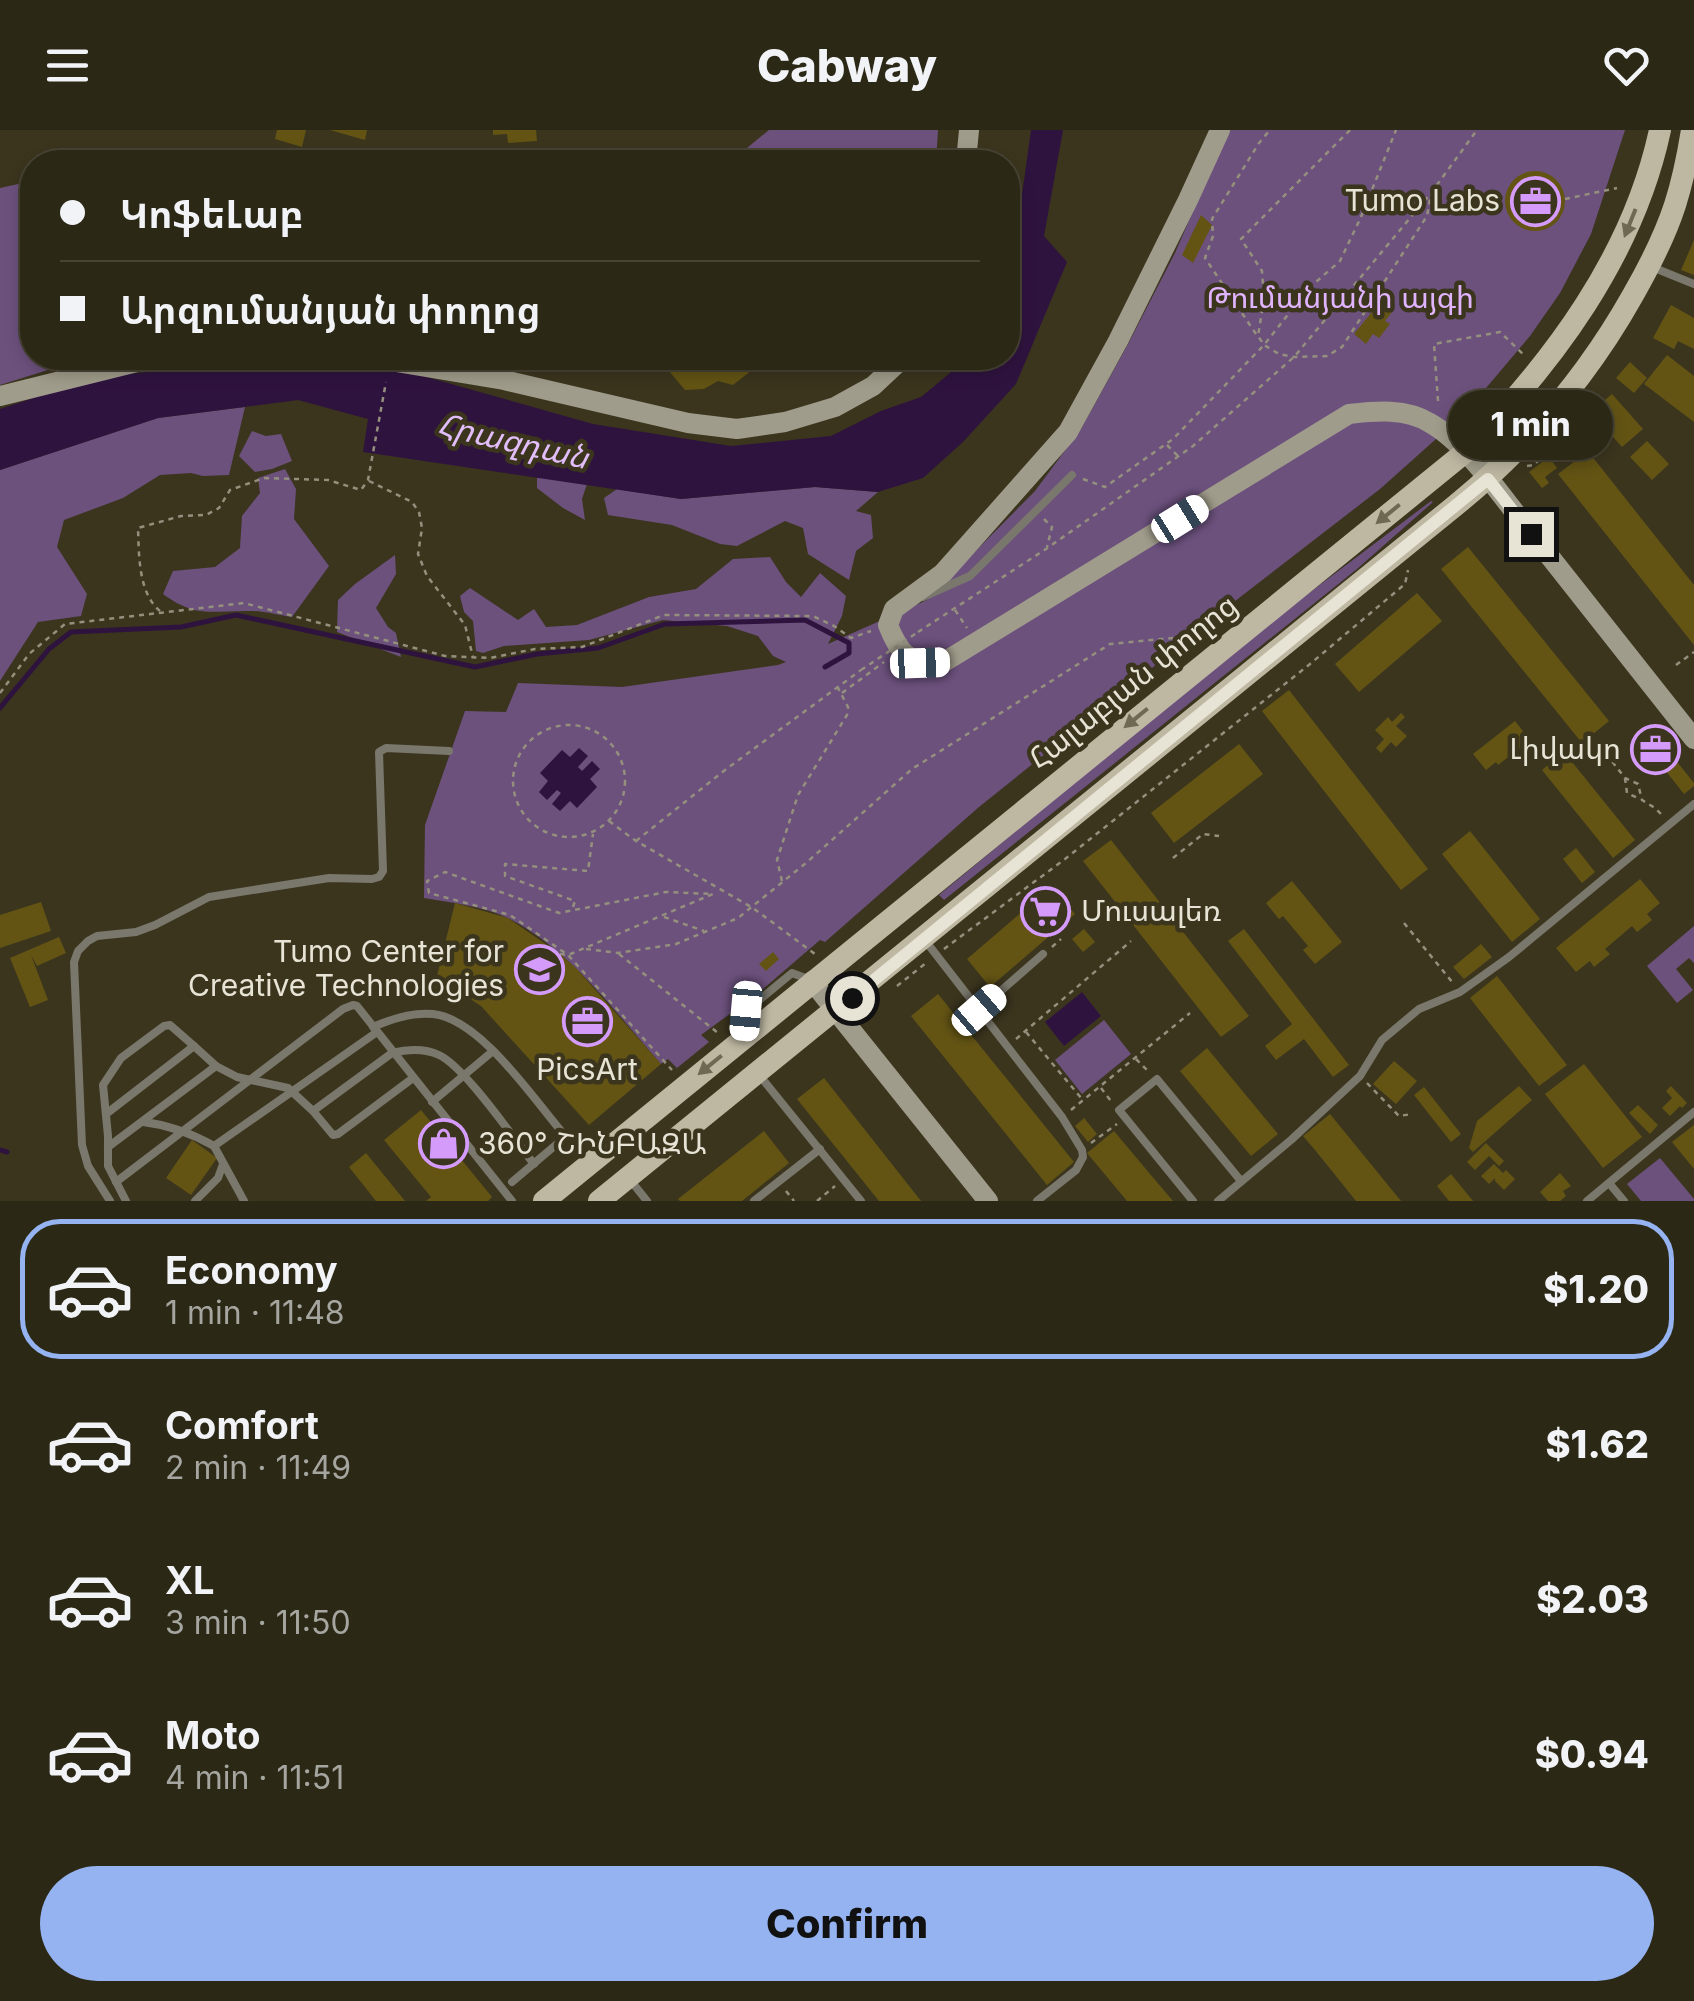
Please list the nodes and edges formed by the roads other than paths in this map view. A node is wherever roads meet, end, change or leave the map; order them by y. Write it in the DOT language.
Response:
graph roads {
  1 [pos="1220,130"];
  2 [pos="1660,130"];
  3 [pos="1692,130"];
  4 [pos="1690,167"];
  5 [pos="1650,266"];
  6 [pos="1694,284"];
  7 [pos="104,370"];
  8 [pos="444,370"];
  9 [pos="890,370"];
  10 [pos="0,396"];
  11 [pos="1464,453"];
  12 [pos="1072,475"];
  13 [pos="1488,479"];
  14 [pos="891,617"];
  15 [pos="1694,739"];
  16 [pos="449,752"];
  17 [pos="1694,804"];
  18 [pos="930,947"];
  19 [pos="1043,954"];
  20 [pos="812,981"];
  21 [pos="837,1010"];
  22 [pos="979,1010"];
  23 [pos="375,1029"];
  24 [pos="194,1046"];
  25 [pos="493,1051"];
  26 [pos="392,1053"];
  27 [pos="216,1066"];
  28 [pos="758,1074"];
  29 [pos="464,1076"];
  30 [pos="413,1078"];
  31 [pos="251,1080"];
  32 [pos="292,1092"];
  33 [pos="432,1102"];
  34 [pos="314,1111"];
  35 [pos="1694,1112"];
  36 [pos="106,1114"];
  37 [pos="142,1122"];
  38 [pos="183,1131"];
  39 [pos="214,1146"];
  40 [pos="108,1148"];
  41 [pos="820,1149"];
  42 [pos="223,1164"];
  43 [pos="534,1164"];
  44 [pos="628,1177"];
  45 [pos="116,1182"];
  46 [pos="512,1182"];
  47 [pos="1241,1182"];
  48 [pos="1608,1183"];
  49 [pos="241,1200"];
  50 [pos="110,1201"];
  51 [pos="126,1201"];
  52 [pos="195,1201"];
  53 [pos="512,1201"];
  54 [pos="544,1201"];
  55 [pos="599,1201"];
  56 [pos="648,1201"];
  57 [pos="754,1201"];
  58 [pos="861,1201"];
  59 [pos="988,1201"];
  60 [pos="1037,1201"];
  61 [pos="1193,1201"];
  62 [pos="1218,1201"];
  63 [pos="1587,1201"];
  64 [pos="1624,1201"];
  1 -- 14 [label="street"];
  2 -- 11 [label="main road, Հալաբյան փողոց, one-way"];
  3 -- 4 [label="main road"];
  4 -- 5 [label="main road"];
  5 -- 6 [label="lane"];
  5 -- 13 [label="main road"];
  7 -- 10 [label="street"];
  8 -- 9 [label="street"];
  11 -- 13 [label="street"];
  11 -- 14 [label="street"];
  11 -- 20 [label="main road, Հալաբյան փողոց, one-way"];
  12 -- 14 [label="lane"];
  13 -- 15 [label="street"];
  13 -- 18 [label="main road"];
  16 -- 50 [label="lane"];
  17 -- 47 [label="lane"];
  18 -- 21 [label="main road"];
  18 -- 22 [label="lane"];
  19 -- 22 [label="lane"];
  20 -- 21 [label="street"];
  20 -- 54 [label="main road, Հալաբյան փողոց, one-way"];
  21 -- 28 [label="main road"];
  21 -- 59 [label="street"];
  22 -- 60 [label="lane"];
  23 -- 25 [label="lane"];
  23 -- 26 [label="lane"];
  23 -- 31 [label="lane"];
  23 -- 32 [label="lane"];
  24 -- 27 [label="lane"];
  24 -- 36 [label="lane"];
  24 -- 36 [label="lane"];
  25 -- 29 [label="lane"];
  25 -- 43 [label="lane"];
  26 -- 29 [label="lane"];
  26 -- 30 [label="lane"];
  26 -- 34 [label="lane"];
  27 -- 31 [label="lane"];
  27 -- 37 [label="lane"];
  28 -- 41 [label="lane"];
  28 -- 44 [label="main road"];
  29 -- 33 [label="lane"];
  29 -- 43 [label="lane"];
  30 -- 33 [label="lane"];
  30 -- 34 [label="lane"];
  31 -- 32 [label="lane"];
  31 -- 38 [label="lane"];
  32 -- 34 [label="lane"];
  32 -- 39 [label="lane"];
  33 -- 53 [label="lane"];
  35 -- 48 [label="lane"];
  36 -- 40 [label="lane"];
  37 -- 38 [label="lane"];
  37 -- 40 [label="lane"];
  38 -- 39 [label="lane"];
  38 -- 45 [label="lane"];
  39 -- 42 [label="lane"];
  40 -- 45 [label="lane"];
  41 -- 57 [label="lane"];
  41 -- 58 [label="lane"];
  42 -- 49 [label="lane"];
  42 -- 52 [label="lane"];
  43 -- 46 [label="lane"];
  44 -- 55 [label="main road"];
  44 -- 56 [label="lane"];
  45 -- 51 [label="lane"];
  47 -- 61 [label="lane"];
  47 -- 62 [label="lane"];
  48 -- 63 [label="lane"];
  48 -- 64 [label="lane"];
}
